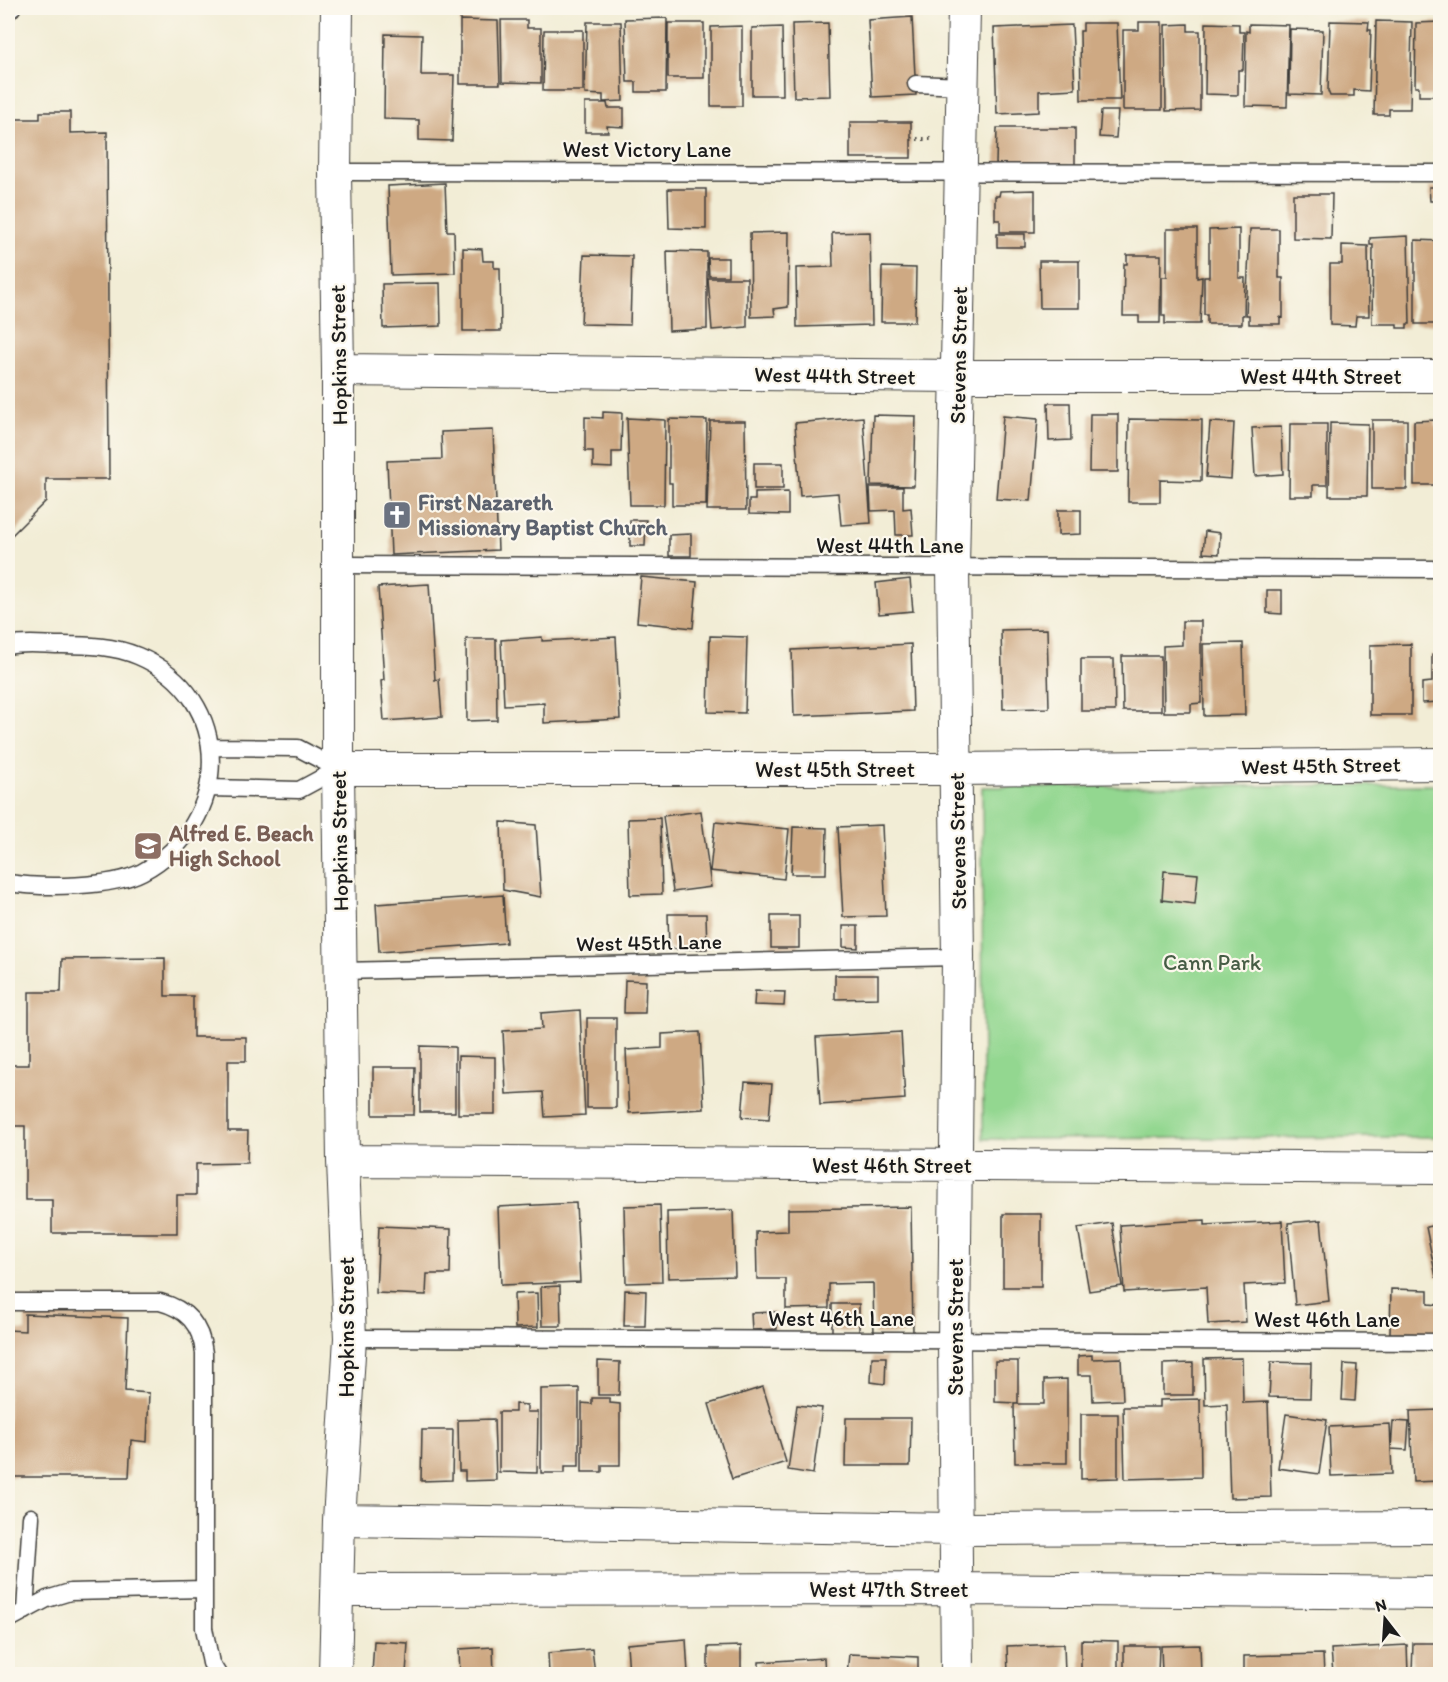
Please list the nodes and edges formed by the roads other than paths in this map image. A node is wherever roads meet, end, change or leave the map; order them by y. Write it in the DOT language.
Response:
graph roads {
  1 [pos="12,8"];
  2 [pos="338,8"];
  3 [pos="964,8"];
  4 [pos="8,12"];
  5 [pos="916,84"];
  6 [pos="962,86"];
  7 [pos="335,172"];
  8 [pos="960,172"];
  9 [pos="1440,173"];
  10 [pos="338,370"];
  11 [pos="958,376"];
  12 [pos="1440,376"];
  13 [pos="338,565"];
  14 [pos="953,568"];
  15 [pos="1440,569"];
  16 [pos="8,646"];
  17 [pos="210,747"];
  18 [pos="1440,764"];
  19 [pos="338,769"];
  20 [pos="956,769"];
  21 [pos="210,788"];
  22 [pos="8,883"];
  23 [pos="958,957"];
  24 [pos="341,971"];
  25 [pos="343,1161"];
  26 [pos="957,1166"];
  27 [pos="1440,1168"];
  28 [pos="8,1302"];
  29 [pos="350,1338"];
  30 [pos="954,1341"];
  31 [pos="1440,1342"];
  32 [pos="31,1517"];
  33 [pos="339,1520"];
  34 [pos="1440,1527"];
  35 [pos="955,1529"];
  36 [pos="204,1589"];
  37 [pos="956,1589"];
  38 [pos="338,1590"];
  39 [pos="1440,1593"];
  40 [pos="25,1611"];
  41 [pos="8,1620"];
  42 [pos="218,1674"];
  43 [pos="335,1674"];
  44 [pos="957,1674"];
  1 -- 4 [label="lane"];
  2 -- 7 [label="street, Hopkins Street"];
  3 -- 6 [label="street, Stevens Street"];
  5 -- 6 [label="lane"];
  6 -- 8 [label="street, Stevens Street"];
  7 -- 8 [label="lane, West Victory Lane"];
  7 -- 10 [label="street, Hopkins Street"];
  8 -- 9 [label="lane, West Victory Lane"];
  8 -- 11 [label="street, Stevens Street"];
  10 -- 11 [label="street, West 44th Street"];
  10 -- 13 [label="street, Hopkins Street"];
  11 -- 12 [label="street, West 44th Street"];
  11 -- 14 [label="street, Stevens Street"];
  13 -- 14 [label="lane, West 44th Lane"];
  13 -- 19 [label="street, Hopkins Street"];
  14 -- 15 [label="lane, West 44th Lane"];
  14 -- 20 [label="street, Stevens Street"];
  16 -- 17 [label="lane"];
  17 -- 19 [label="lane"];
  17 -- 21 [label="lane"];
  18 -- 20 [label="street, West 45th Street"];
  19 -- 20 [label="street, West 45th Street"];
  19 -- 21 [label="lane"];
  19 -- 24 [label="street, Hopkins Street"];
  20 -- 23 [label="street, Stevens Street"];
  21 -- 22 [label="lane"];
  23 -- 24 [label="lane, West 45th Lane"];
  23 -- 26 [label="street, Stevens Street"];
  24 -- 25 [label="street, Hopkins Street"];
  25 -- 26 [label="street, West 46th Street"];
  25 -- 29 [label="street, Hopkins Street"];
  26 -- 27 [label="street, West 46th Street"];
  26 -- 30 [label="street, Stevens Street"];
  28 -- 36 [label="lane"];
  29 -- 30 [label="lane, West 46th Lane"];
  29 -- 33 [label="street, Hopkins Street"];
  30 -- 31 [label="lane, West 46th Lane"];
  30 -- 35 [label="street, Stevens Street"];
  32 -- 40 [label="lane"];
  33 -- 35 [label="street"];
  33 -- 38 [label="street, Hopkins Street"];
  34 -- 35 [label="street"];
  35 -- 37 [label="street, Stevens Street"];
  36 -- 40 [label="lane"];
  36 -- 42 [label="lane"];
  37 -- 38 [label="street, West 47th Street"];
  37 -- 39 [label="street, West 47th Street"];
  37 -- 44 [label="street, Stevens Street"];
  38 -- 43 [label="street, Hopkins Street"];
  40 -- 41 [label="lane"];
}
